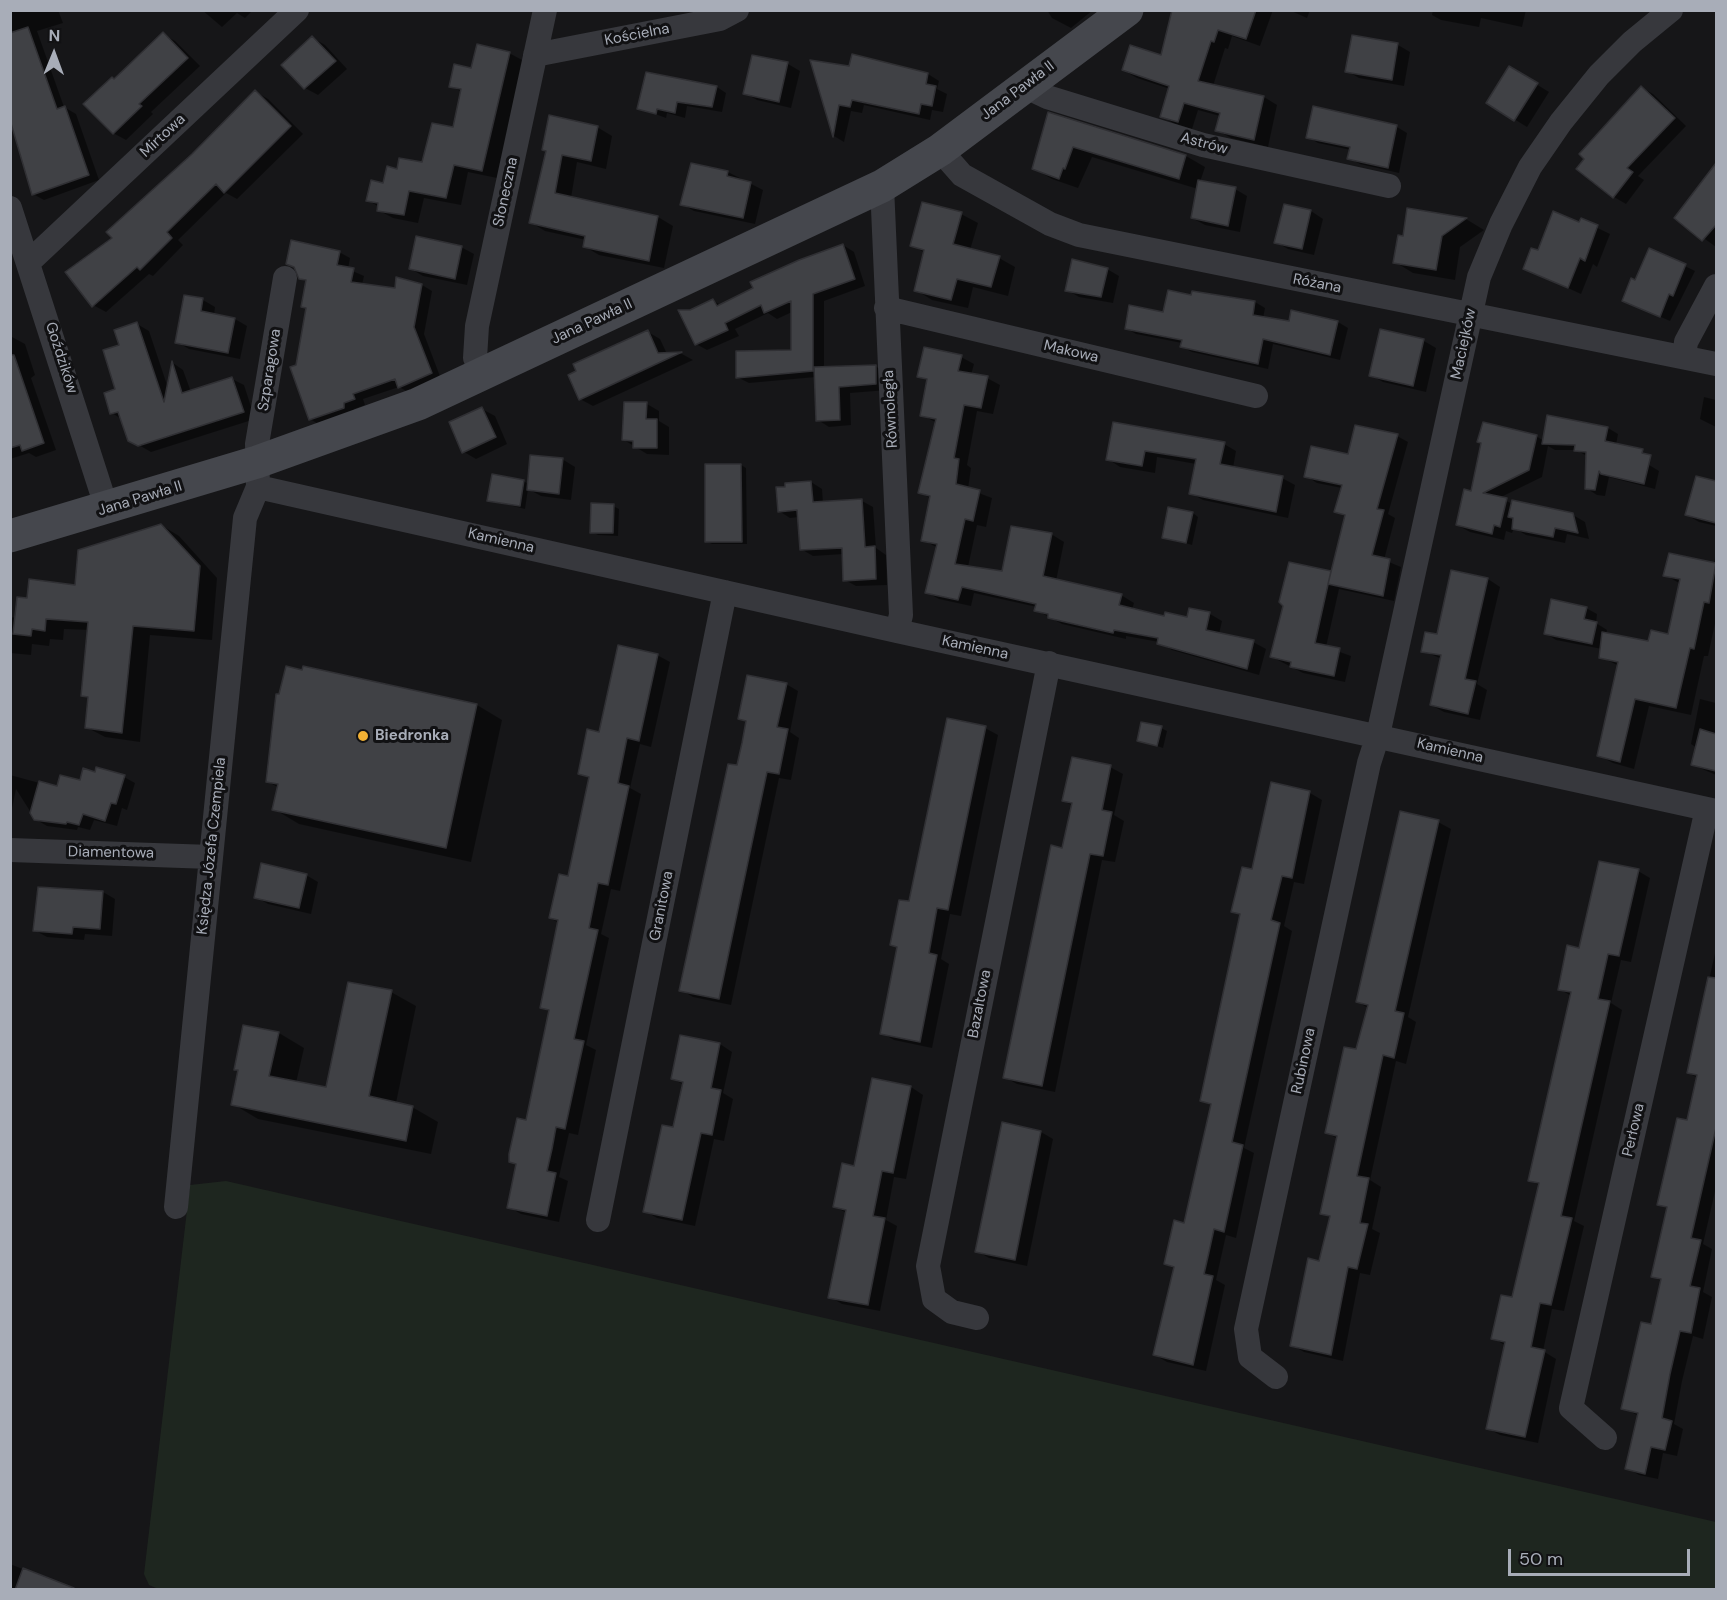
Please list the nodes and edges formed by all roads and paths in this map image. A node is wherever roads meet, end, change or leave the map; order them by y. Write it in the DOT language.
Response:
graph roads {
  1 [pos="297,10"];
  2 [pos="545,10"];
  3 [pos="737,10"];
  4 [pos="1127,10"];
  5 [pos="1671,10"];
  6 [pos="535,55"];
  7 [pos="1024,86"];
  8 [pos="940,150"];
  9 [pos="882,186"];
  10 [pos="1389,186"];
  11 [pos="10,208"];
  12 [pos="30,261"];
  13 [pos="285,278"];
  14 [pos="1716,286"];
  15 [pos="886,308"];
  16 [pos="1470,315"];
  17 [pos="1684,357"];
  18 [pos="1716,364"];
  19 [pos="484,373"];
  20 [pos="1256,396"];
  21 [pos="258,475"];
  22 [pos="107,509"];
  23 [pos="10,536"];
  24 [pos="725,592"];
  25 [pos="897,631"];
  26 [pos="1049,663"];
  27 [pos="1378,735"];
  28 [pos="1712,810"];
  29 [pos="10,850"];
  30 [pos="211,857"];
  31 [pos="176,1207"];
  32 [pos="598,1220"];
  33 [pos="977,1318"];
  34 [pos="1276,1377"];
  35 [pos="1605,1438"];
  1 -- 12 [label="street, Mirtowa"];
  2 -- 6 [label="street, Słoneczna"];
  3 -- 6 [label="street, Kościelna"];
  4 -- 7 [label="street, Jana Pawła II"];
  5 -- 16 [label="street, Maciejków"];
  6 -- 19 [label="street, Słoneczna"];
  7 -- 8 [label="street, Jana Pawła II"];
  7 -- 10 [label="street, Astrów"];
  8 -- 9 [label="street, Jana Pawła II"];
  8 -- 16 [label="street, Różana"];
  9 -- 15 [label="street, Równoległa"];
  9 -- 19 [label="street, Jana Pawła II"];
  11 -- 12 [label="street, Goździków"];
  12 -- 22 [label="street, Goździków"];
  13 -- 21 [label="street, Szparagowa"];
  14 -- 17 [label="street"];
  15 -- 20 [label="street, Makowa"];
  15 -- 25 [label="street, Równoległa"];
  16 -- 17 [label="street, Różana"];
  16 -- 27 [label="street, Maciejków"];
  17 -- 18 [label="street, Różana"];
  19 -- 21 [label="street, Jana Pawła II"];
  21 -- 22 [label="street, Jana Pawła II"];
  21 -- 24 [label="street, Kamienna"];
  21 -- 30 [label="street, Księdza Józefa Czempiela"];
  22 -- 23 [label="street, Jana Pawła II"];
  24 -- 25 [label="street, Kamienna"];
  24 -- 32 [label="street, Granitowa"];
  25 -- 26 [label="street, Kamienna"];
  26 -- 27 [label="street, Kamienna"];
  26 -- 33 [label="street, Bazaltowa"];
  27 -- 28 [label="street, Kamienna"];
  27 -- 34 [label="street, Rubinowa"];
  28 -- 35 [label="street, Perłowa"];
  29 -- 30 [label="street, Diamentowa"];
  30 -- 31 [label="street, Księdza Józefa Czempiela"];
}
